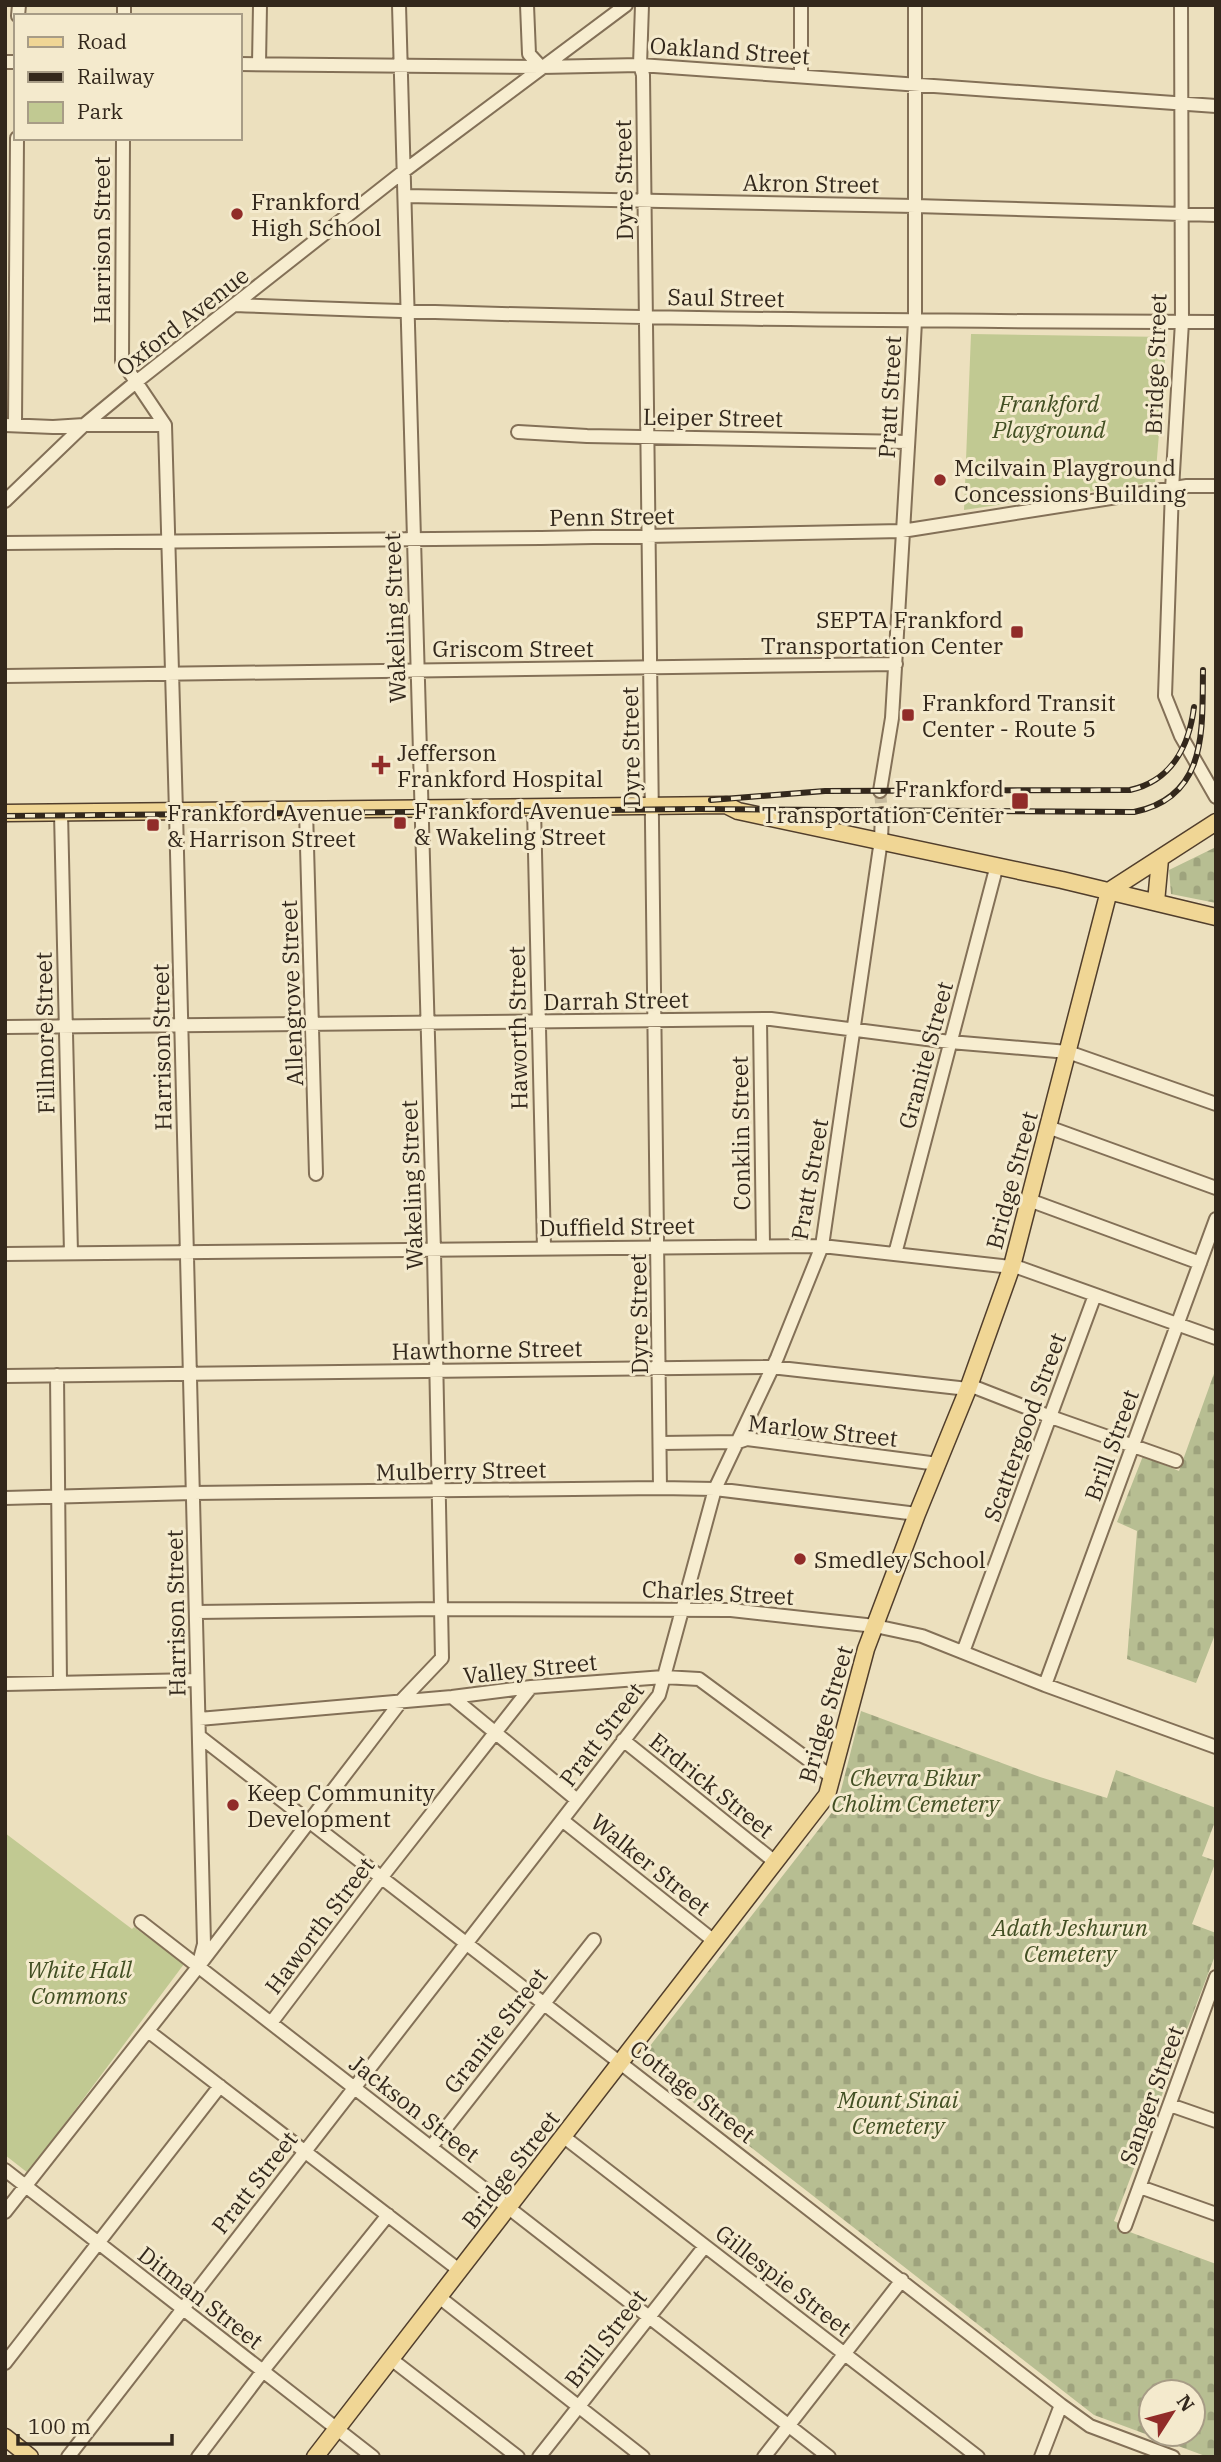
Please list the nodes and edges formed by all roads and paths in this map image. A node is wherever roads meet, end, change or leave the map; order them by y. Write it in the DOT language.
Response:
graph roads {
  1 [pos="260,5"];
  2 [pos="399,5"];
  3 [pos="527,5"];
  4 [pos="626,5"];
  5 [pos="642,5"];
  6 [pos="801,5"];
  7 [pos="915,5"];
  8 [pos="1181,5"];
  9 [pos="242,64"];
  10 [pos="259,64"];
  11 [pos="640,65"];
  12 [pos="401,66"];
  13 [pos="541,67"];
  14 [pos="801,76"];
  15 [pos="915,84"];
  16 [pos="1181,103"];
  17 [pos="1216,106"];
  18 [pos="17,140"];
  19 [pos="123,140"];
  20 [pos="404,171"];
  21 [pos="405,196"];
  22 [pos="645,201"];
  23 [pos="915,206"];
  24 [pos="1181,214"];
  25 [pos="1216,215"];
  26 [pos="236,305"];
  27 [pos="407,312"];
  28 [pos="646,316"];
  29 [pos="915,321"];
  30 [pos="1182,322"];
  31 [pos="1216,322"];
  32 [pos="136,382"];
  33 [pos="10,425"];
  34 [pos="84,425"];
  35 [pos="164,425"];
  36 [pos="519,432"];
  37 [pos="647,436"];
  38 [pos="908,442"];
  39 [pos="1216,486"];
  40 [pos="1172,489"];
  41 [pos="5,500"];
  42 [pos="902,531"];
  43 [pos="648,536"];
  44 [pos="414,539"];
  45 [pos="168,541"];
  46 [pos="5,543"];
  47 [pos="896,664"];
  48 [pos="649,668"];
  49 [pos="416,670"];
  50 [pos="171,673"];
  51 [pos="5,676"];
  52 [pos="880,791"];
  53 [pos="1216,797"];
  54 [pos="652,806"];
  55 [pos="534,808"];
  56 [pos="421,809"];
  57 [pos="306,810"];
  58 [pos="176,812"];
  59 [pos="5,813"];
  60 [pos="61,813"];
  61 [pos="882,814"];
  62 [pos="1216,822"];
  63 [pos="881,840"];
  64 [pos="1160,859"];
  65 [pos="997,866"];
  66 [pos="1109,891"];
  67 [pos="1156,902"];
  68 [pos="1216,917"];
  69 [pos="760,1020"];
  70 [pos="655,1021"];
  71 [pos="538,1022"];
  72 [pos="427,1024"];
  73 [pos="181,1026"];
  74 [pos="313,1026"];
  75 [pos="5,1027"];
  76 [pos="65,1027"];
  77 [pos="854,1030"];
  78 [pos="950,1042"];
  79 [pos="1068,1052"];
  80 [pos="1216,1104"];
  81 [pos="1048,1127"];
  82 [pos="316,1174"];
  83 [pos="1216,1188"];
  84 [pos="1029,1200"];
  85 [pos="1216,1219"];
  86 [pos="763,1245"];
  87 [pos="822,1245"];
  88 [pos="658,1246"];
  89 [pos="544,1248"];
  90 [pos="434,1251"];
  91 [pos="71,1253"];
  92 [pos="5,1254"];
  93 [pos="186,1254"];
  94 [pos="895,1254"];
  95 [pos="1200,1263"];
  96 [pos="1012,1266"];
  97 [pos="1095,1295"];
  98 [pos="1177,1325"];
  99 [pos="1216,1338"];
  100 [pos="771,1367"];
  101 [pos="659,1368"];
  102 [pos="436,1371"];
  103 [pos="190,1373"];
  104 [pos="57,1375"];
  105 [pos="5,1376"];
  106 [pos="968,1387"];
  107 [pos="1051,1417"];
  108 [pos="737,1442"];
  109 [pos="661,1443"];
  110 [pos="1132,1446"];
  111 [pos="1177,1461"];
  112 [pos="938,1464"];
  113 [pos="660,1488"];
  114 [pos="715,1489"];
  115 [pos="439,1492"];
  116 [pos="193,1493"];
  117 [pos="5,1498"];
  118 [pos="58,1498"];
  119 [pos="916,1514"];
  120 [pos="442,1609"];
  121 [pos="684,1609"];
  122 [pos="196,1612"];
  123 [pos="875,1626"];
  124 [pos="964,1653"];
  125 [pos="664,1677"];
  126 [pos="196,1680"];
  127 [pos="60,1683"];
  128 [pos="5,1684"];
  129 [pos="1045,1685"];
  130 [pos="531,1687"];
  131 [pos="452,1697"];
  132 [pos="402,1700"];
  133 [pos="199,1719"];
  134 [pos="495,1734"];
  135 [pos="199,1736"];
  136 [pos="623,1740"];
  137 [pos="1216,1747"];
  138 [pos="833,1778"];
  139 [pos="578,1800"];
  140 [pos="562,1820"];
  141 [pos="310,1822"];
  142 [pos="775,1861"];
  143 [pos="381,1878"];
  144 [pos="141,1922"];
  145 [pos="594,1940"];
  146 [pos="714,1941"];
  147 [pos="466,1943"];
  148 [pos="198,1967"];
  149 [pos="1216,1977"];
  150 [pos="542,2003"];
  151 [pos="1201,2016"];
  152 [pos="1216,2021"];
  153 [pos="271,2023"];
  154 [pos="148,2031"];
  155 [pos="621,2063"];
  156 [pos="220,2086"];
  157 [pos="354,2088"];
  158 [pos="1170,2105"];
  159 [pos="1216,2121"];
  160 [pos="564,2137"];
  161 [pos="431,2147"];
  162 [pos="304,2151"];
  163 [pos="5,2170"];
  164 [pos="25,2186"];
  165 [pos="1140,2187"];
  166 [pos="508,2207"];
  167 [pos="5,2212"];
  168 [pos="1216,2214"];
  169 [pos="388,2215"];
  170 [pos="1125,2226"];
  171 [pos="99,2245"];
  172 [pos="705,2246"];
  173 [pos="459,2270"];
  174 [pos="902,2280"];
  175 [pos="439,2297"];
  176 [pos="183,2309"];
  177 [pos="648,2316"];
  178 [pos="844,2353"];
  179 [pos="391,2358"];
  180 [pos="5,2363"];
  181 [pos="263,2372"];
  182 [pos="1061,2405"];
  183 [pos="579,2406"];
  184 [pos="788,2425"];
  185 [pos="337,2429"];
  186 [pos="5,2437"];
  187 [pos="30,2457"];
  188 [pos="68,2457"];
  189 [pos="198,2457"];
  190 [pos="315,2457"];
  191 [pos="373,2457"];
  192 [pos="518,2457"];
  193 [pos="539,2457"];
  194 [pos="643,2457"];
  195 [pos="764,2457"];
  196 [pos="829,2457"];
  197 [pos="978,2457"];
  198 [pos="1041,2457"];
  199 [pos="1173,2457"];
  1 -- 10 [label="street"];
  2 -- 12 [label="street, Wakeling Street"];
  3 -- 13 [label="street"];
  4 -- 13 [label="street, Oxford Avenue"];
  5 -- 11 [label="street, Dyre Street"];
  6 -- 14 [label="street"];
  7 -- 15 [label="street, Pratt Street"];
  8 -- 16 [label="street, Bridge Street"];
  9 -- 10 [label="street, Oakland Street"];
  10 -- 12 [label="street, Oakland Street"];
  11 -- 13 [label="street, Oakland Street"];
  11 -- 14 [label="street, Oakland Street"];
  11 -- 22 [label="street, Dyre Street"];
  12 -- 13 [label="street, Oakland Street"];
  12 -- 20 [label="street, Wakeling Street"];
  13 -- 20 [label="street, Oxford Avenue"];
  14 -- 15 [label="street, Oakland Street"];
  15 -- 16 [label="street, Oakland Street"];
  15 -- 23 [label="street, Pratt Street"];
  16 -- 17 [label="street, Oakland Street"];
  16 -- 24 [label="street, Bridge Street"];
  18 -- 33 [label="street"];
  19 -- 32 [label="street, Harrison Street"];
  20 -- 21 [label="street, Wakeling Street"];
  20 -- 26 [label="street, Oxford Avenue"];
  21 -- 22 [label="street, Akron Street"];
  21 -- 27 [label="street, Wakeling Street"];
  22 -- 23 [label="street, Akron Street"];
  22 -- 28 [label="street, Dyre Street"];
  23 -- 24 [label="street, Akron Street"];
  23 -- 29 [label="street, Pratt Street"];
  24 -- 25 [label="street, Akron Street"];
  24 -- 30 [label="street, Bridge Street"];
  26 -- 27 [label="street, Saul Street"];
  26 -- 32 [label="street, Oxford Avenue"];
  27 -- 28 [label="street, Saul Street"];
  27 -- 44 [label="street, Wakeling Street"];
  28 -- 29 [label="street, Saul Street"];
  28 -- 37 [label="street, Dyre Street"];
  29 -- 30 [label="street, Saul Street"];
  29 -- 38 [label="street, Pratt Street"];
  30 -- 31 [label="street, Saul Street"];
  30 -- 40 [label="street, Bridge Street"];
  32 -- 34 [label="street, Oxford Avenue"];
  32 -- 35 [label="street, Harrison Street"];
  33 -- 34 [label="street"];
  34 -- 35 [label="street"];
  34 -- 41 [label="street, Oxford Avenue"];
  35 -- 45 [label="street, Harrison Street"];
  36 -- 37 [label="street, Leiper Street"];
  37 -- 38 [label="street, Leiper Street"];
  37 -- 43 [label="street, Dyre Street"];
  38 -- 42 [label="street, Pratt Street"];
  39 -- 40 [label="street, Penn Street"];
  40 -- 42 [label="street, Penn Street"];
  40 -- 53 [label="street, Bridge Street"];
  42 -- 43 [label="street, Penn Street"];
  42 -- 47 [label="street, Pratt Street"];
  43 -- 44 [label="street, Penn Street"];
  43 -- 48 [label="street, Dyre Street"];
  44 -- 45 [label="street, Penn Street"];
  44 -- 49 [label="street, Wakeling Street"];
  45 -- 46 [label="street, Penn Street"];
  45 -- 50 [label="street, Harrison Street"];
  47 -- 48 [label="street, Griscom Street"];
  47 -- 52 [label="street, Pratt Street"];
  48 -- 49 [label="street, Griscom Street"];
  48 -- 54 [label="street, Dyre Street"];
  49 -- 50 [label="street, Griscom Street"];
  49 -- 56 [label="street, Wakeling Street"];
  50 -- 51 [label="street, Griscom Street"];
  50 -- 58 [label="street, Harrison Street"];
  54 -- 55 [label="main road"];
  54 -- 63 [label="main road"];
  54 -- 70 [label="street, Dyre Street"];
  55 -- 56 [label="main road"];
  55 -- 71 [label="street, Haworth Street"];
  56 -- 57 [label="main road"];
  56 -- 72 [label="street, Wakeling Street"];
  57 -- 58 [label="main road"];
  57 -- 74 [label="street, Allengrove Street"];
  58 -- 60 [label="main road"];
  58 -- 73 [label="street, Harrison Street"];
  59 -- 60 [label="main road"];
  60 -- 76 [label="street, Fillmore Street"];
  61 -- 63 [label="street, Pratt Street"];
  62 -- 64 [label="main road"];
  63 -- 65 [label="main road"];
  63 -- 77 [label="street, Pratt Street"];
  64 -- 66 [label="main road"];
  64 -- 67 [label="main road"];
  65 -- 66 [label="main road"];
  65 -- 78 [label="street, Granite Street"];
  66 -- 67 [label="main road"];
  66 -- 79 [label="main road, Bridge Street"];
  67 -- 68 [label="main road"];
  69 -- 70 [label="street, Darrah Street"];
  69 -- 77 [label="street, Darrah Street"];
  69 -- 86 [label="street, Conklin Street"];
  70 -- 71 [label="street, Darrah Street"];
  70 -- 88 [label="street, Dyre Street"];
  71 -- 72 [label="street, Darrah Street"];
  71 -- 89 [label="street, Haworth Street"];
  72 -- 74 [label="street, Darrah Street"];
  72 -- 90 [label="street, Wakeling Street"];
  73 -- 74 [label="street, Darrah Street"];
  73 -- 76 [label="street, Darrah Street"];
  73 -- 93 [label="street, Harrison Street"];
  74 -- 82 [label="street, Allengrove Street"];
  75 -- 76 [label="street, Darrah Street"];
  76 -- 91 [label="street, Fillmore Street"];
  77 -- 78 [label="street, Darrah Street"];
  77 -- 87 [label="street, Pratt Street"];
  78 -- 79 [label="street, Darrah Street"];
  78 -- 94 [label="street, Granite Street"];
  79 -- 80 [label="street, Darrah Street"];
  79 -- 81 [label="main road, Bridge Street"];
  81 -- 83 [label="street"];
  81 -- 84 [label="main road, Bridge Street"];
  84 -- 95 [label="street"];
  84 -- 96 [label="main road, Bridge Street"];
  85 -- 95 [label="street, Brill Street"];
  86 -- 87 [label="street, Duffield Street"];
  86 -- 88 [label="street, Duffield Street"];
  87 -- 94 [label="street, Duffield Street"];
  87 -- 100 [label="street, Pratt Street"];
  88 -- 89 [label="street, Duffield Street"];
  88 -- 101 [label="street, Dyre Street"];
  89 -- 90 [label="street, Duffield Street"];
  90 -- 93 [label="street, Duffield Street"];
  90 -- 102 [label="street, Wakeling Street"];
  91 -- 92 [label="street, Duffield Street"];
  91 -- 93 [label="street, Duffield Street"];
  93 -- 103 [label="street, Harrison Street"];
  94 -- 96 [label="street, Duffield Street"];
  95 -- 98 [label="street, Brill Street"];
  96 -- 97 [label="street, Duffield Street"];
  96 -- 106 [label="main road, Bridge Street"];
  97 -- 98 [label="street, Duffield Street"];
  97 -- 107 [label="street, Scattergood Street"];
  98 -- 99 [label="street, Duffield Street"];
  98 -- 110 [label="street, Brill Street"];
  100 -- 101 [label="street, Hawthorne Street"];
  100 -- 106 [label="street, Hawthorne Street"];
  100 -- 108 [label="street, Pratt Street"];
  101 -- 102 [label="street, Hawthorne Street"];
  101 -- 109 [label="street, Dyre Street"];
  102 -- 103 [label="street, Hawthorne Street"];
  102 -- 115 [label="street, Wakeling Street"];
  103 -- 104 [label="street, Hawthorne Street"];
  103 -- 116 [label="street, Harrison Street"];
  104 -- 105 [label="street, Hawthorne Street"];
  104 -- 118 [label="street"];
  106 -- 107 [label="street, Hawthorne Street"];
  106 -- 112 [label="main road, Bridge Street"];
  107 -- 110 [label="street, Hawthorne Street"];
  107 -- 124 [label="street, Scattergood Street"];
  108 -- 109 [label="street, Marlow Street"];
  108 -- 112 [label="street, Marlow Street"];
  108 -- 114 [label="street, Pratt Street"];
  109 -- 113 [label="street, Dyre Street"];
  110 -- 111 [label="street, Hawthorne Street"];
  110 -- 129 [label="street, Brill Street"];
  112 -- 119 [label="main road, Bridge Street"];
  113 -- 114 [label="street, Mulberry Street"];
  113 -- 115 [label="street, Mulberry Street"];
  114 -- 119 [label="street, Mulberry Street"];
  114 -- 121 [label="street, Pratt Street"];
  115 -- 116 [label="street, Mulberry Street"];
  115 -- 120 [label="street, Wakeling Street"];
  116 -- 118 [label="street, Mulberry Street"];
  116 -- 122 [label="street, Harrison Street"];
  117 -- 118 [label="street, Mulberry Street"];
  118 -- 127 [label="street"];
  119 -- 123 [label="main road, Bridge Street"];
  120 -- 121 [label="street, Charles Street"];
  120 -- 122 [label="street, Charles Street"];
  120 -- 132 [label="street, Wakeling Street"];
  121 -- 123 [label="street, Charles Street"];
  121 -- 125 [label="street, Pratt Street"];
  122 -- 126 [label="street, Harrison Street"];
  123 -- 124 [label="street, Charles Street"];
  123 -- 138 [label="main road, Bridge Street"];
  124 -- 129 [label="street, Charles Street"];
  125 -- 130 [label="street, Valley Street"];
  125 -- 136 [label="street, Pratt Street"];
  125 -- 138 [label="street, Valley Street"];
  126 -- 127 [label="street"];
  126 -- 133 [label="street, Harrison Street"];
  127 -- 128 [label="street"];
  129 -- 137 [label="street, Charles Street"];
  130 -- 131 [label="street, Valley Street"];
  130 -- 134 [label="street, Haworth Street"];
  131 -- 132 [label="street, Valley Street"];
  131 -- 134 [label="street, Walker Street"];
  132 -- 133 [label="street, Valley Street"];
  132 -- 141 [label="street, Wakeling Street"];
  133 -- 135 [label="street, Harrison Street"];
  134 -- 139 [label="street, Walker Street"];
  134 -- 143 [label="street, Haworth Street"];
  135 -- 141 [label="street, Cottage Street"];
  135 -- 148 [label="street, Harrison Street"];
  136 -- 139 [label="street, Pratt Street"];
  136 -- 142 [label="street, Erdrick Street"];
  138 -- 142 [label="main road, Bridge Street"];
  139 -- 140 [label="street, Pratt Street"];
  140 -- 146 [label="street, Walker Street"];
  140 -- 147 [label="street, Pratt Street"];
  141 -- 143 [label="street, Cottage Street"];
  141 -- 148 [label="street, Wakeling Street"];
  142 -- 146 [label="main road, Bridge Street"];
  143 -- 147 [label="street, Cottage Street"];
  143 -- 153 [label="street, Haworth Street"];
  144 -- 148 [label="street, Jackson Street"];
  145 -- 150 [label="street, Granite Street"];
  146 -- 155 [label="main road, Bridge Street"];
  147 -- 150 [label="street, Cottage Street"];
  147 -- 157 [label="street, Pratt Street"];
  148 -- 153 [label="street, Jackson Street"];
  148 -- 154 [label="street, Wakeling Street"];
  149 -- 151 [label="street, Sanger Street"];
  150 -- 155 [label="street, Cottage Street"];
  150 -- 161 [label="street, Granite Street"];
  151 -- 152 [label="street"];
  151 -- 158 [label="street, Sanger Street"];
  153 -- 157 [label="street, Jackson Street"];
  154 -- 156 [label="street"];
  154 -- 164 [label="street, Wakeling Street"];
  155 -- 160 [label="main road, Bridge Street"];
  155 -- 174 [label="street, Cottage Street"];
  156 -- 162 [label="street"];
  156 -- 171 [label="street"];
  157 -- 161 [label="street, Jackson Street"];
  157 -- 162 [label="street, Pratt Street"];
  158 -- 159 [label="street"];
  158 -- 165 [label="street, Sanger Street"];
  160 -- 166 [label="main road, Bridge Street"];
  160 -- 172 [label="street, Gillespie Street"];
  161 -- 166 [label="street, Jackson Street"];
  162 -- 169 [label="street"];
  162 -- 176 [label="street, Pratt Street"];
  163 -- 164 [label="street, Ditman Street"];
  164 -- 167 [label="street, Wakeling Street"];
  164 -- 171 [label="street, Ditman Street"];
  165 -- 168 [label="street"];
  165 -- 170 [label="street, Sanger Street"];
  166 -- 173 [label="main road, Bridge Street"];
  166 -- 177 [label="street, Jackson Street"];
  169 -- 173 [label="street"];
  169 -- 181 [label="street"];
  171 -- 176 [label="street, Ditman Street"];
  171 -- 180 [label="street"];
  172 -- 177 [label="street, Brill Street"];
  172 -- 178 [label="street, Gillespie Street"];
  173 -- 175 [label="main road, Bridge Street"];
  174 -- 178 [label="street"];
  174 -- 182 [label="street, Cottage Street"];
  175 -- 179 [label="main road, Bridge Street"];
  175 -- 183 [label="street"];
  176 -- 181 [label="street, Ditman Street"];
  176 -- 188 [label="street, Pratt Street"];
  177 -- 183 [label="street, Brill Street"];
  177 -- 184 [label="street, Jackson Street"];
  178 -- 184 [label="street"];
  178 -- 197 [label="street, Gillespie Street"];
  179 -- 185 [label="main road, Bridge Street"];
  179 -- 192 [label="street"];
  181 -- 185 [label="street, Ditman Street"];
  181 -- 189 [label="street"];
  182 -- 198 [label="street"];
  182 -- 199 [label="street, Cottage Street"];
  183 -- 193 [label="street, Brill Street"];
  183 -- 194 [label="street"];
  184 -- 195 [label="street"];
  184 -- 196 [label="street, Jackson Street"];
  185 -- 190 [label="main road, Bridge Street"];
  185 -- 191 [label="street, Ditman Street"];
  186 -- 187 [label="main road"];
}
